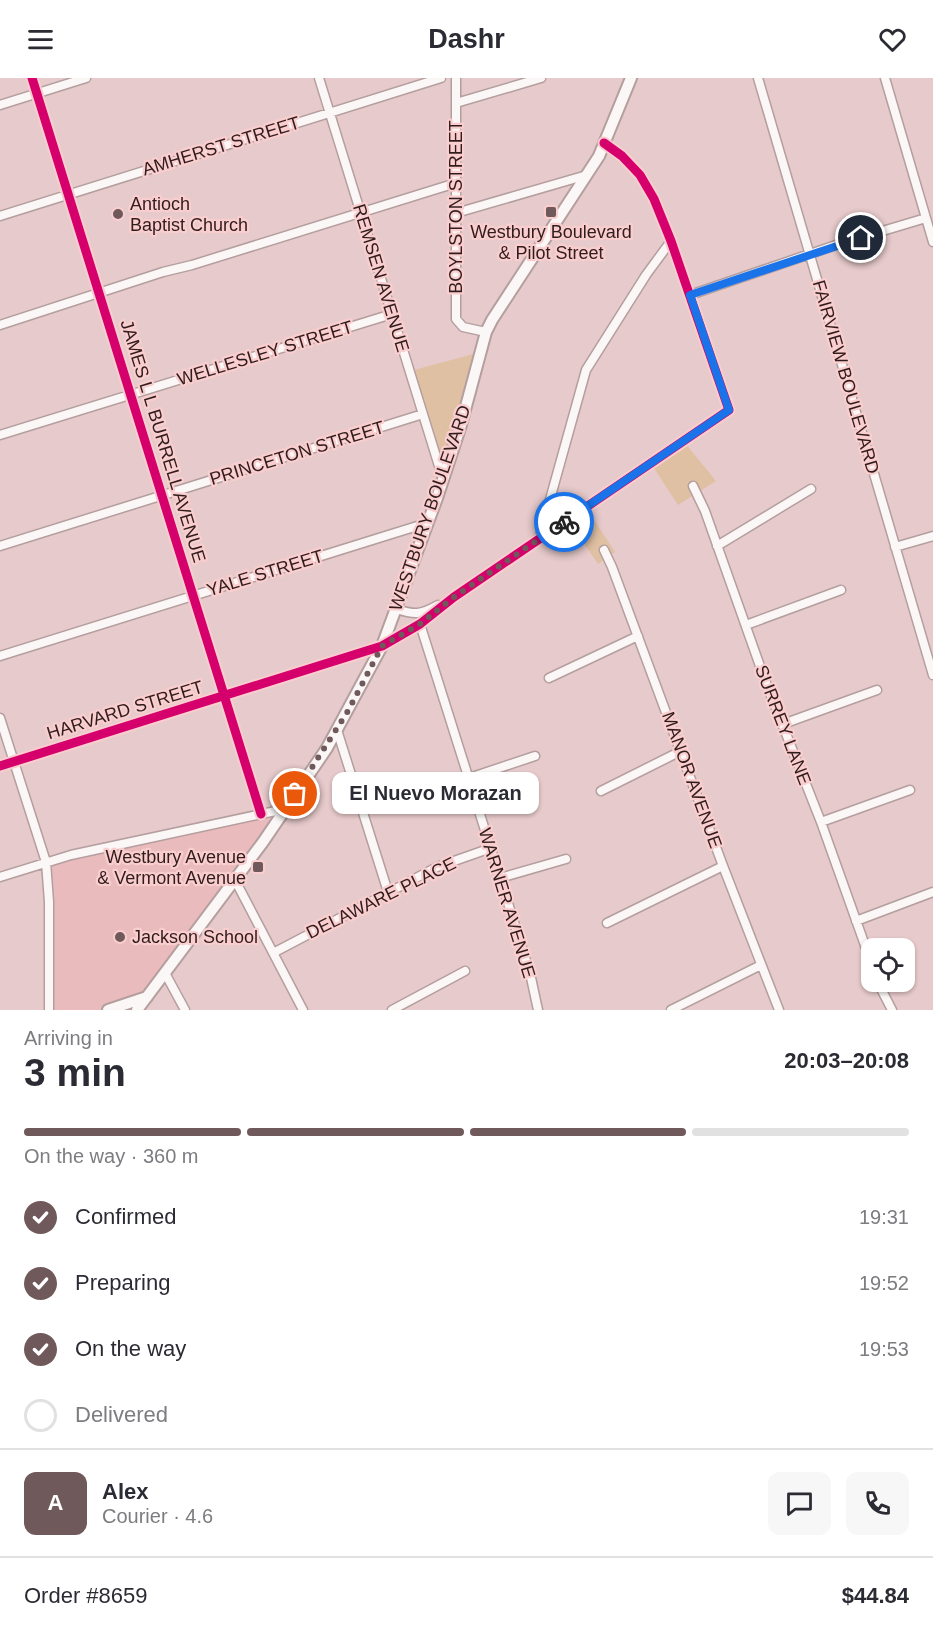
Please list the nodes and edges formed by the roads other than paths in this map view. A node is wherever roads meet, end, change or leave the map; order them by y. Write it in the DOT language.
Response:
graph roads {
  1 [pos="32,78"];
  2 [pos="86,78"];
  3 [pos="319,78"];
  4 [pos="441,78"];
  5 [pos="456,78"];
  6 [pos="542,78"];
  7 [pos="631,78"];
  8 [pos="758,78"];
  9 [pos="885,78"];
  10 [pos="37,93"];
  11 [pos="456,103"];
  12 [pos="0,105"];
  13 [pos="329,113"];
  14 [pos="604,143"];
  15 [pos="587,175"];
  16 [pos="456,183"];
  17 [pos="68,194"];
  18 [pos="361,213"];
  19 [pos="456,213"];
  20 [pos="0,216"];
  21 [pos="926,218"];
  22 [pos="672,241"];
  23 [pos="933,242"];
  24 [pos="810,254"];
  25 [pos="100,294"];
  26 [pos="690,295"];
  27 [pos="392,314"];
  28 [pos="0,325"];
  29 [pos="486,332"];
  30 [pos="131,395"];
  31 [pos="423,414"];
  32 [pos="0,435"];
  33 [pos="443,479"];
  34 [pos="693,486"];
  35 [pos="811,489"];
  36 [pos="162,495"];
  37 [pos="427,523"];
  38 [pos="933,536"];
  39 [pos="539,539"];
  40 [pos="0,546"];
  41 [pos="717,546"];
  42 [pos="895,547"];
  43 [pos="604,550"];
  44 [pos="841,590"];
  45 [pos="194,596"];
  46 [pos="454,597"];
  47 [pos="396,609"];
  48 [pos="420,624"];
  49 [pos="746,626"];
  50 [pos="638,636"];
  51 [pos="382,646"];
  52 [pos="0,656"];
  53 [pos="933,675"];
  54 [pos="549,678"];
  55 [pos="877,690"];
  56 [pos="225,696"];
  57 [pos="0,718"];
  58 [pos="783,724"];
  59 [pos="337,730"];
  60 [pos="681,751"];
  61 [pos="535,756"];
  62 [pos="14,761"];
  63 [pos="0,766"];
  64 [pos="469,778"];
  65 [pos="910,789"];
  66 [pos="601,791"];
  67 [pos="285,809"];
  68 [pos="261,814"];
  69 [pos="821,822"];
  70 [pos="491,848"];
  71 [pos="566,859"];
  72 [pos="46,862"];
  73 [pos="723,866"];
  74 [pos="0,877"];
  75 [pos="500,878"];
  76 [pos="235,880"];
  77 [pos="388,892"];
  78 [pos="933,892"];
  79 [pos="856,921"];
  80 [pos="607,923"];
  81 [pos="862,938"];
  82 [pos="273,953"];
  83 [pos="761,965"];
  84 [pos="465,971"];
  85 [pos="165,972"];
  86 [pos="883,992"];
  87 [pos="147,996"];
  88 [pos="49,1010"];
  89 [pos="108,1010"];
  90 [pos="137,1010"];
  91 [pos="184,1010"];
  92 [pos="303,1010"];
  93 [pos="392,1010"];
  94 [pos="538,1010"];
  95 [pos="671,1010"];
  96 [pos="779,1010"];
  97 [pos="892,1010"];
  1 -- 10 [label="street, JAMES L L BURRELL AVENUE"];
  2 -- 10 [label="street"];
  3 -- 13 [label="street, REMSEN AVENUE"];
  4 -- 13 [label="street, AMHERST STREET"];
  5 -- 11 [label="street, BOYLSTON STREET"];
  6 -- 11 [label="street"];
  7 -- 14 [label="street, WESTBURY BOULEVARD"];
  8 -- 24 [label="street, FAIRVIEW BOULEVARD"];
  9 -- 21 [label="street"];
  10 -- 12 [label="street"];
  10 -- 17 [label="street, JAMES L L BURRELL AVENUE"];
  11 -- 16 [label="street, BOYLSTON STREET"];
  13 -- 17 [label="street, AMHERST STREET"];
  13 -- 18 [label="street, REMSEN AVENUE"];
  14 -- 15 [label="street, WESTBURY BOULEVARD"];
  14 -- 22 [label="street"];
  15 -- 19 [label="street"];
  15 -- 29 [label="street, WESTBURY BOULEVARD"];
  16 -- 18 [label="street"];
  16 -- 19 [label="street, BOYLSTON STREET"];
  17 -- 20 [label="street, AMHERST STREET"];
  17 -- 25 [label="street, JAMES L L BURRELL AVENUE"];
  18 -- 25 [label="street"];
  18 -- 27 [label="street, REMSEN AVENUE"];
  19 -- 29 [label="street, BOYLSTON STREET"];
  21 -- 23 [label="street"];
  21 -- 24 [label="street"];
  22 -- 26 [label="street"];
  22 -- 39 [label="street"];
  24 -- 26 [label="street"];
  24 -- 42 [label="street, FAIRVIEW BOULEVARD"];
  25 -- 28 [label="street"];
  25 -- 30 [label="street, JAMES L L BURRELL AVENUE"];
  26 -- 39 [label="street, HARVARD STREET"];
  27 -- 30 [label="street, WELLESLEY STREET"];
  27 -- 31 [label="street, REMSEN AVENUE"];
  29 -- 33 [label="street, WESTBURY BOULEVARD"];
  30 -- 32 [label="street, WELLESLEY STREET"];
  30 -- 36 [label="street, JAMES L L BURRELL AVENUE"];
  31 -- 33 [label="street, REMSEN AVENUE"];
  31 -- 36 [label="street, PRINCETON STREET"];
  33 -- 37 [label="street, WESTBURY BOULEVARD"];
  34 -- 41 [label="street, SURREY LANE"];
  35 -- 41 [label="street"];
  36 -- 40 [label="street, PRINCETON STREET"];
  36 -- 45 [label="street, JAMES L L BURRELL AVENUE"];
  37 -- 45 [label="street, YALE STREET"];
  37 -- 47 [label="street, WESTBURY BOULEVARD"];
  38 -- 42 [label="street"];
  39 -- 46 [label="street, HARVARD STREET"];
  41 -- 49 [label="street, SURREY LANE"];
  42 -- 53 [label="street, FAIRVIEW BOULEVARD"];
  43 -- 50 [label="street, MANOR AVENUE"];
  44 -- 49 [label="street"];
  45 -- 52 [label="street, YALE STREET"];
  45 -- 56 [label="street, JAMES L L BURRELL AVENUE"];
  46 -- 47 [label="street, HARVARD STREET"];
  46 -- 48 [label="street, HARVARD STREET"];
  47 -- 51 [label="street, WESTBURY BOULEVARD"];
  48 -- 51 [label="street, HARVARD STREET"];
  48 -- 64 [label="street, WARNER AVENUE"];
  49 -- 58 [label="street, SURREY LANE"];
  50 -- 54 [label="street"];
  50 -- 60 [label="street, MANOR AVENUE"];
  51 -- 56 [label="street, HARVARD STREET"];
  51 -- 59 [label="street, WESTBURY BOULEVARD"];
  55 -- 58 [label="street"];
  56 -- 62 [label="street, HARVARD STREET"];
  56 -- 68 [label="street, JAMES L L BURRELL AVENUE"];
  57 -- 62 [label="street"];
  58 -- 69 [label="street, SURREY LANE"];
  59 -- 67 [label="street, WESTBURY BOULEVARD"];
  59 -- 77 [label="street"];
  60 -- 66 [label="street"];
  60 -- 73 [label="street, MANOR AVENUE"];
  61 -- 64 [label="street"];
  62 -- 63 [label="street, HARVARD STREET"];
  62 -- 72 [label="street"];
  64 -- 70 [label="street, WARNER AVENUE"];
  65 -- 69 [label="street"];
  67 -- 68 [label="street"];
  67 -- 76 [label="street, WESTBURY BOULEVARD"];
  68 -- 72 [label="street"];
  69 -- 79 [label="street, SURREY LANE"];
  70 -- 75 [label="street, WARNER AVENUE"];
  70 -- 77 [label="street, DELAWARE PLACE"];
  71 -- 75 [label="street"];
  72 -- 74 [label="street"];
  72 -- 88 [label="street"];
  73 -- 80 [label="street"];
  73 -- 83 [label="street, MANOR AVENUE"];
  75 -- 94 [label="street, WARNER AVENUE"];
  76 -- 82 [label="street"];
  76 -- 85 [label="street, WESTBURY BOULEVARD"];
  77 -- 82 [label="street, DELAWARE PLACE"];
  78 -- 79 [label="street"];
  79 -- 81 [label="street, SURREY LANE"];
  82 -- 92 [label="street"];
  83 -- 95 [label="street"];
  83 -- 96 [label="street, MANOR AVENUE"];
  84 -- 93 [label="street"];
  85 -- 87 [label="street, WESTBURY BOULEVARD"];
  85 -- 91 [label="street"];
  86 -- 97 [label="street"];
  87 -- 89 [label="street"];
  87 -- 90 [label="street, WESTBURY BOULEVARD"];
}
